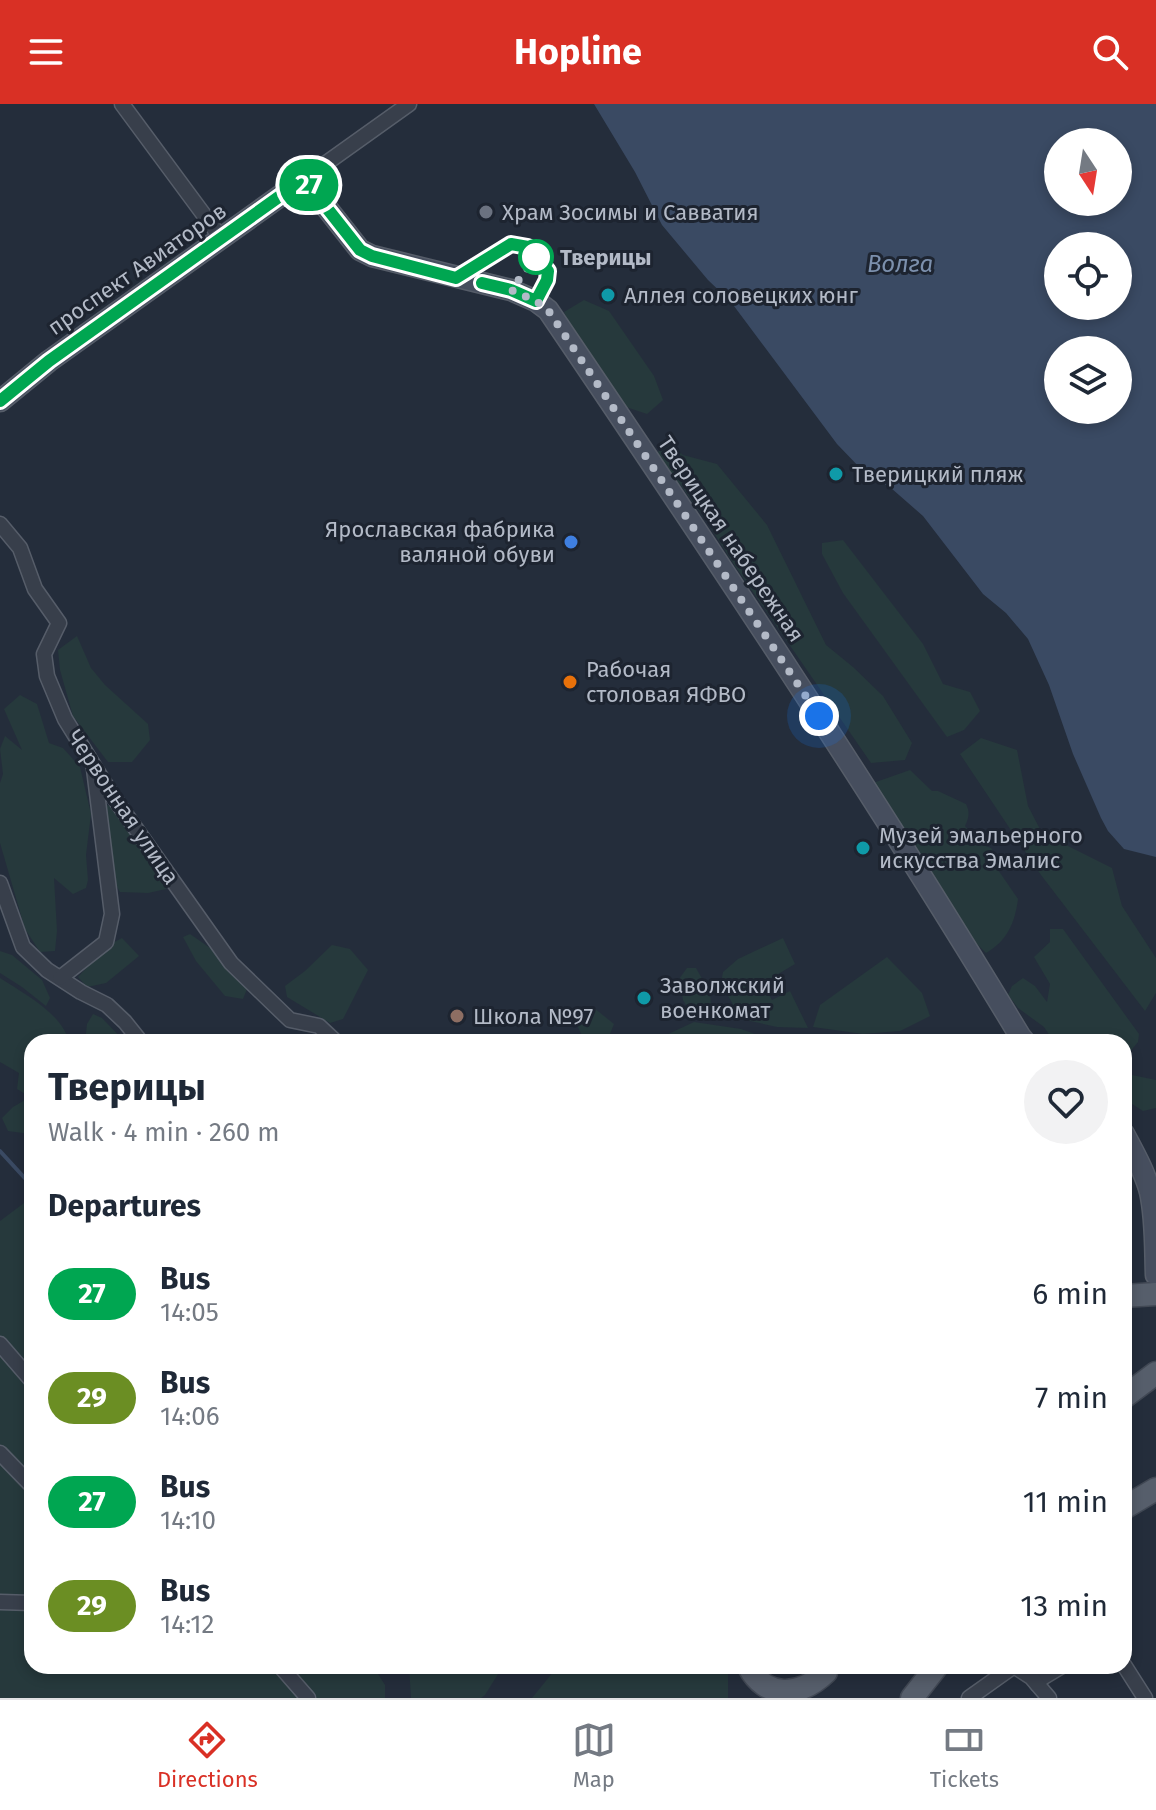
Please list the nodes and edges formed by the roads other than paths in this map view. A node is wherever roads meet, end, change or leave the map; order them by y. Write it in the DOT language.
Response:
graph roads {
  1 [pos="122,104"];
  2 [pos="409,104"];
  3 [pos="304,179"];
  4 [pos="221,238"];
  5 [pos="0,401"];
  6 [pos="0,524"];
  7 [pos="93,764"];
  8 [pos="0,883"];
  9 [pos="60,978"];
  10 [pos="135,1034"];
  11 [pos="328,1034"];
  12 [pos="1019,1034"];
  13 [pos="1132,1149"];
  14 [pos="1156,1275"];
  15 [pos="1156,1294"];
  16 [pos="1132,1296"];
  17 [pos="0,1344"];
  18 [pos="24,1372"];
  19 [pos="1156,1373"];
  20 [pos="1132,1391"];
  21 [pos="0,1453"];
  22 [pos="24,1478"];
  23 [pos="1156,1489"];
  24 [pos="1132,1503"];
  25 [pos="0,1602"];
  26 [pos="24,1603"];
  27 [pos="287,1674"];
  28 [pos="750,1674"];
  29 [pos="752,1674"];
  30 [pos="824,1674"];
  31 [pos="825,1674"];
  32 [pos="827,1674"];
  33 [pos="931,1674"];
  34 [pos="1003,1674"];
  35 [pos="1026,1674"];
  36 [pos="1049,1674"];
  37 [pos="1130,1674"];
  38 [pos="1037,1684"];
  39 [pos="308,1698"];
  40 [pos="755,1698"];
  41 [pos="807,1698"];
  42 [pos="817,1698"];
  43 [pos="912,1698"];
  44 [pos="969,1698"];
  45 [pos="1049,1698"];
  46 [pos="1145,1698"];
  1 -- 4 [label="street"];
  2 -- 3 [label="street"];
  3 -- 4 [label="street, проспект Авиаторов"];
  3 -- 12 [label="street, Тверицкая набережная"];
  4 -- 5 [label="street, проспект Авиаторов"];
  6 -- 7 [label="street, Червонная улица"];
  7 -- 9 [label="street"];
  7 -- 11 [label="street, Червонная улица"];
  8 -- 9 [label="street"];
  9 -- 10 [label="street"];
  13 -- 14 [label="street"];
  15 -- 16 [label="main road"];
  17 -- 18 [label="street"];
  19 -- 20 [label="main road"];
  21 -- 22 [label="street"];
  23 -- 24 [label="main road"];
  25 -- 26 [label="street"];
  27 -- 39 [label="street"];
  28 -- 40 [label="main road"];
  29 -- 30 [label="main road"];
  31 -- 41 [label="main road"];
  32 -- 42 [label="main road"];
  33 -- 43 [label="main road"];
  34 -- 44 [label="street"];
  35 -- 38 [label="street"];
  36 -- 38 [label="street"];
  37 -- 46 [label="street"];
  38 -- 45 [label="street"];
}
